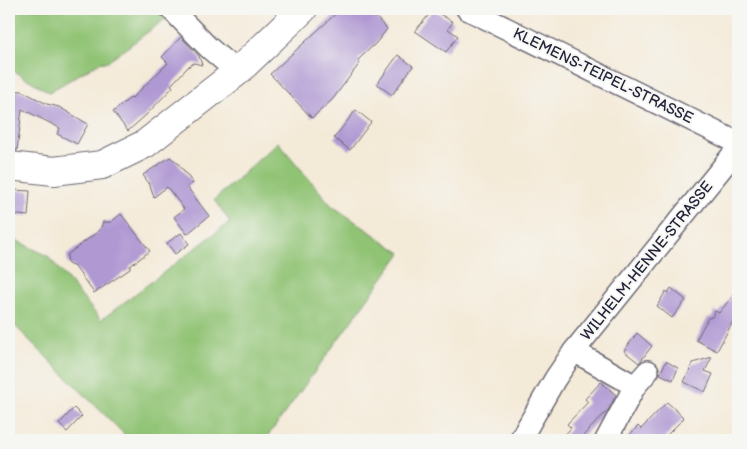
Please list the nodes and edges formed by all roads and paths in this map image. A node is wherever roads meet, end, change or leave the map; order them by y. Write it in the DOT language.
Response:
graph roads {
  1 [pos="171,9"];
  2 [pos="303,9"];
  3 [pos="467,9"];
  4 [pos="237,72"];
  5 [pos="738,143"];
  6 [pos="738,148"];
  7 [pos="9,166"];
  8 [pos="574,351"];
  9 [pos="520,440"];
  10 [pos="606,440"];
  1 -- 4 [label="street"];
  2 -- 4 [label="main road"];
  3 -- 5 [label="street, KLEMENS-TEIPEL-STRASSE"];
  4 -- 7 [label="main road"];
  6 -- 8 [label="street, WILHELM-HENNE-STRASSE"];
  8 -- 9 [label="street, WILHELM-HENNE-STRASSE"];
  8 -- 10 [label="street, WILHELM-HENNE-STRASSE"];
}
